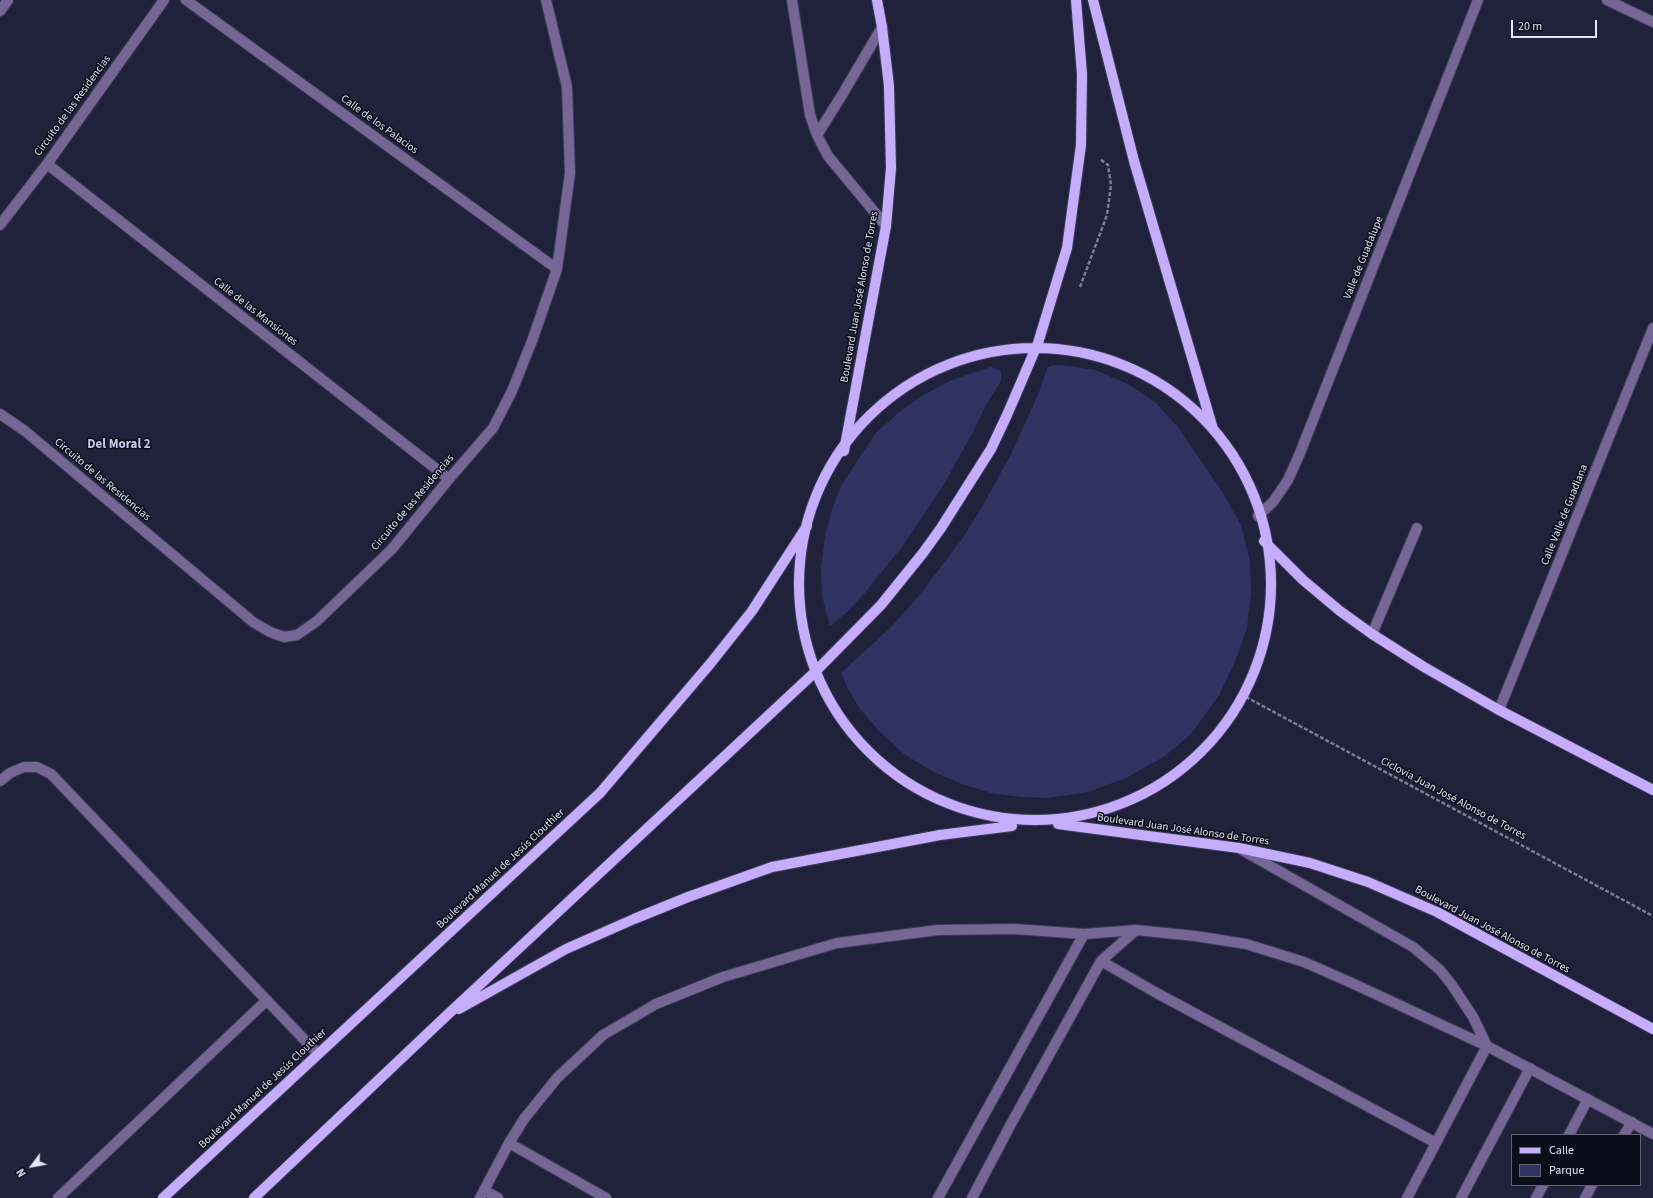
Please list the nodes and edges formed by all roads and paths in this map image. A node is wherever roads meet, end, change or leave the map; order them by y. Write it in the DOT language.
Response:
graph roads {
  1 [pos="8,0"];
  2 [pos="164,0"];
  3 [pos="186,0"];
  4 [pos="546,0"];
  5 [pos="792,0"];
  6 [pos="876,0"];
  7 [pos="1076,0"];
  8 [pos="1093,0"];
  9 [pos="1478,0"];
  10 [pos="1607,0"];
  11 [pos="0,11"];
  12 [pos="1653,22"];
  13 [pos="882,27"];
  14 [pos="817,135"];
  15 [pos="1081,145"];
  16 [pos="47,164"];
  17 [pos="0,224"];
  18 [pos="886,226"];
  19 [pos="557,270"];
  20 [pos="1080,287"];
  21 [pos="1653,328"];
  22 [pos="1038,343"];
  23 [pos="0,414"];
  24 [pos="1215,436"];
  25 [pos="844,453"];
  26 [pos="449,479"];
  27 [pos="1258,516"];
  28 [pos="811,519"];
  29 [pos="1417,528"];
  30 [pos="1264,541"];
  31 [pos="1372,634"];
  32 [pos="814,673"];
  33 [pos="1246,697"];
  34 [pos="1499,710"];
  35 [pos="0,781"];
  36 [pos="1653,790"];
  37 [pos="1026,824"];
  38 [pos="1054,824"];
  39 [pos="1239,848"];
  40 [pos="1653,916"];
  41 [pos="1136,930"];
  42 [pos="1084,934"];
  43 [pos="1101,962"];
  44 [pos="267,1000"];
  45 [pos="444,1018"];
  46 [pos="1653,1029"];
  47 [pos="1487,1046"];
  48 [pos="318,1054"];
  49 [pos="1530,1068"];
  50 [pos="1588,1099"];
  51 [pos="1632,1122"];
  52 [pos="1570,1134"];
  53 [pos="1625,1134"];
  54 [pos="1653,1134"];
  55 [pos="1436,1142"];
  56 [pos="509,1143"];
  57 [pos="1542,1186"];
  58 [pos="1591,1186"];
  59 [pos="482,1194"];
  60 [pos="58,1198"];
  61 [pos="163,1198"];
  62 [pos="254,1198"];
  63 [pos="498,1198"];
  64 [pos="606,1198"];
  65 [pos="938,1198"];
  66 [pos="972,1198"];
  67 [pos="1407,1198"];
  68 [pos="1461,1198"];
  69 [pos="1536,1198"];
  70 [pos="1585,1198"];
  1 -- 11 [label="street"];
  2 -- 16 [label="street, Circuito de las Residencias"];
  3 -- 19 [label="street, Calle de los Palacios"];
  4 -- 19 [label="street, Circuito de las Residencias"];
  5 -- 14 [label="street"];
  6 -- 13 [label="main road, Boulevard Juan José Alonso de Torres"];
  7 -- 15 [label="main road"];
  8 -- 24 [label="main road"];
  9 -- 27 [label="street, Valle de Guadalupe"];
  10 -- 12 [label="street"];
  13 -- 14 [label="street"];
  13 -- 18 [label="main road, Boulevard Juan José Alonso de Torres"];
  14 -- 18 [label="street"];
  15 -- 20 [label="path"];
  15 -- 22 [label="main road"];
  16 -- 17 [label="street, Circuito de las Residencias"];
  16 -- 26 [label="street, Calle de las Mansiones"];
  18 -- 25 [label="main road, Boulevard Juan José Alonso de Torres"];
  19 -- 26 [label="street, Circuito de las Residencias"];
  21 -- 34 [label="street, Calle Valle de Guadiana"];
  22 -- 24 [label="main road"];
  22 -- 25 [label="main road"];
  22 -- 32 [label="main road"];
  23 -- 26 [label="street, Circuito de las Residencias"];
  24 -- 27 [label="main road"];
  25 -- 28 [label="main road"];
  27 -- 30 [label="main road"];
  28 -- 32 [label="main road"];
  28 -- 48 [label="main road, Boulevard Manuel de Jesús Clouthier"];
  29 -- 31 [label="street"];
  30 -- 31 [label="main road"];
  30 -- 33 [label="main road"];
  31 -- 34 [label="main road"];
  32 -- 37 [label="main road"];
  32 -- 45 [label="main road"];
  33 -- 38 [label="main road"];
  33 -- 40 [label="path, Ciclovia Juan José Alonso de Torres"];
  34 -- 36 [label="main road"];
  35 -- 44 [label="street"];
  37 -- 38 [label="main road"];
  37 -- 45 [label="main road"];
  38 -- 39 [label="main road, Boulevard Juan José Alonso de Torres"];
  39 -- 46 [label="main road, Boulevard Juan José Alonso de Torres"];
  39 -- 47 [label="street"];
  41 -- 42 [label="street"];
  41 -- 43 [label="street"];
  41 -- 47 [label="street"];
  42 -- 56 [label="street"];
  42 -- 65 [label="street"];
  43 -- 55 [label="street"];
  43 -- 66 [label="street"];
  44 -- 48 [label="street"];
  44 -- 60 [label="street"];
  45 -- 62 [label="main road"];
  47 -- 49 [label="street"];
  47 -- 55 [label="street"];
  48 -- 61 [label="main road, Boulevard Manuel de Jesús Clouthier"];
  49 -- 50 [label="street"];
  49 -- 68 [label="street"];
  50 -- 51 [label="street"];
  50 -- 52 [label="street"];
  51 -- 53 [label="street"];
  51 -- 54 [label="street"];
  55 -- 67 [label="street"];
  56 -- 59 [label="street"];
  56 -- 64 [label="street"];
  57 -- 69 [label="street"];
  58 -- 70 [label="street"];
  59 -- 63 [label="street"];
}
